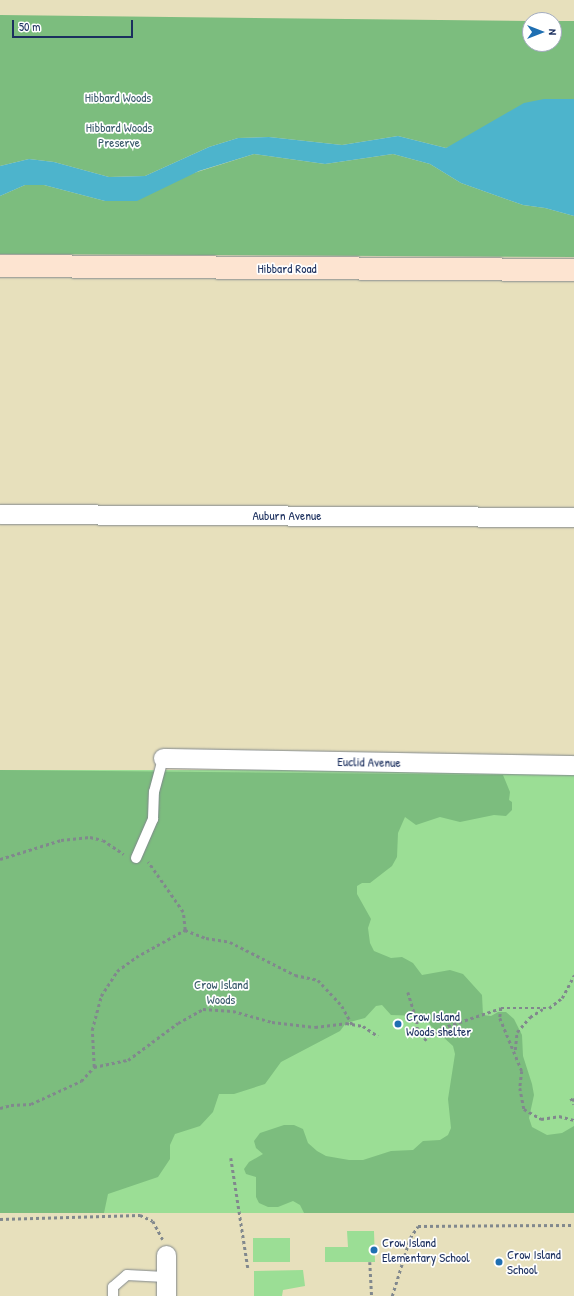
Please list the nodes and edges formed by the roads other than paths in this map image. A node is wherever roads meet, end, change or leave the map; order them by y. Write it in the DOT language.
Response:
graph roads {
  1 [pos="0,266"];
  2 [pos="574,270"];
  3 [pos="0,514"];
  4 [pos="574,517"];
  5 [pos="163,758"];
  6 [pos="574,765"];
  7 [pos="136,858"];
  8 [pos="166,1255"];
  9 [pos="165,1277"];
  10 [pos="113,1296"];
  11 [pos="166,1296"];
  1 -- 2 [label="street, Hibbard Road"];
  3 -- 4 [label="street, Auburn Avenue"];
  5 -- 6 [label="street, Euclid Avenue"];
  5 -- 7 [label="lane"];
  8 -- 9 [label="street"];
  9 -- 10 [label="lane"];
  9 -- 11 [label="street"];
}
